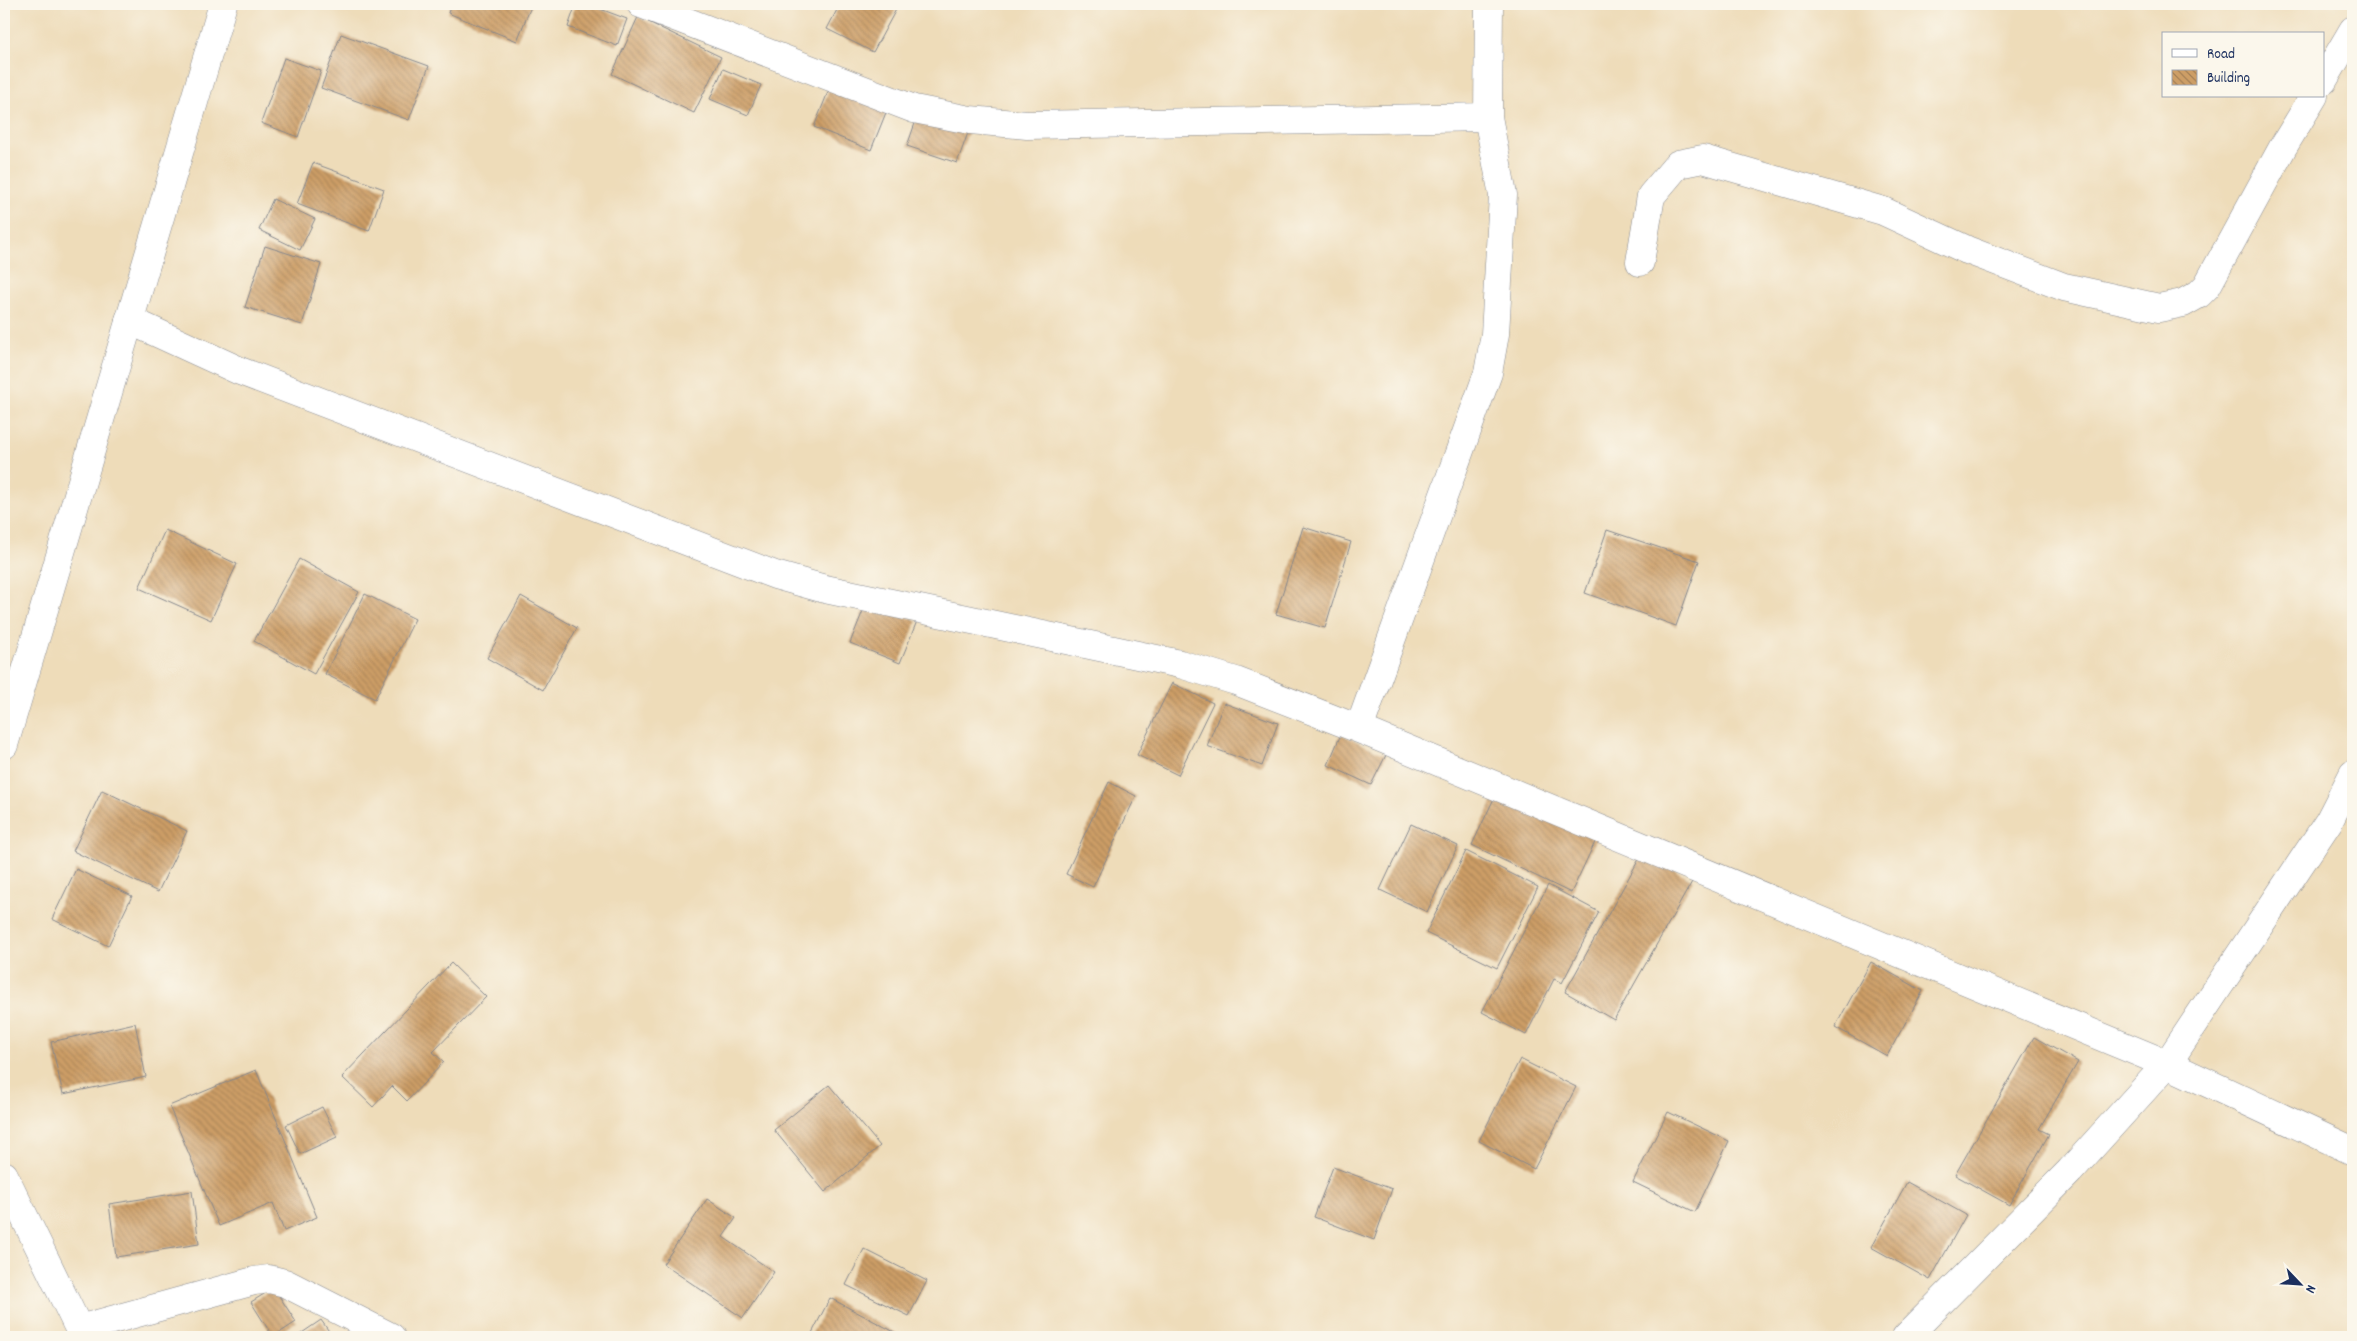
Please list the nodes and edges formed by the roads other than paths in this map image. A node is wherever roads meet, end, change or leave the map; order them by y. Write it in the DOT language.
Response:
graph roads {
  1 [pos="223,4"];
  2 [pos="641,4"];
  3 [pos="1489,4"];
  4 [pos="2353,30"];
  5 [pos="2324,79"];
  6 [pos="2313,98"];
  7 [pos="1488,117"];
  8 [pos="1640,262"];
  9 [pos="129,320"];
  10 [pos="1359,729"];
  11 [pos="5,731"];
  12 [pos="2353,774"];
  13 [pos="2167,1064"];
  14 [pos="2353,1151"];
  15 [pos="4,1175"];
  16 [pos="81,1333"];
  17 [pos="391,1337"];
  18 [pos="1906,1337"];
  1 -- 9 [label="street"];
  2 -- 7 [label="street"];
  3 -- 7 [label="street"];
  4 -- 5 [label="street"];
  6 -- 8 [label="street"];
  7 -- 10 [label="street"];
  9 -- 10 [label="street"];
  9 -- 11 [label="street"];
  10 -- 13 [label="street"];
  12 -- 13 [label="street"];
  13 -- 14 [label="street"];
  13 -- 18 [label="street"];
  15 -- 16 [label="street"];
  16 -- 17 [label="street"];
}
